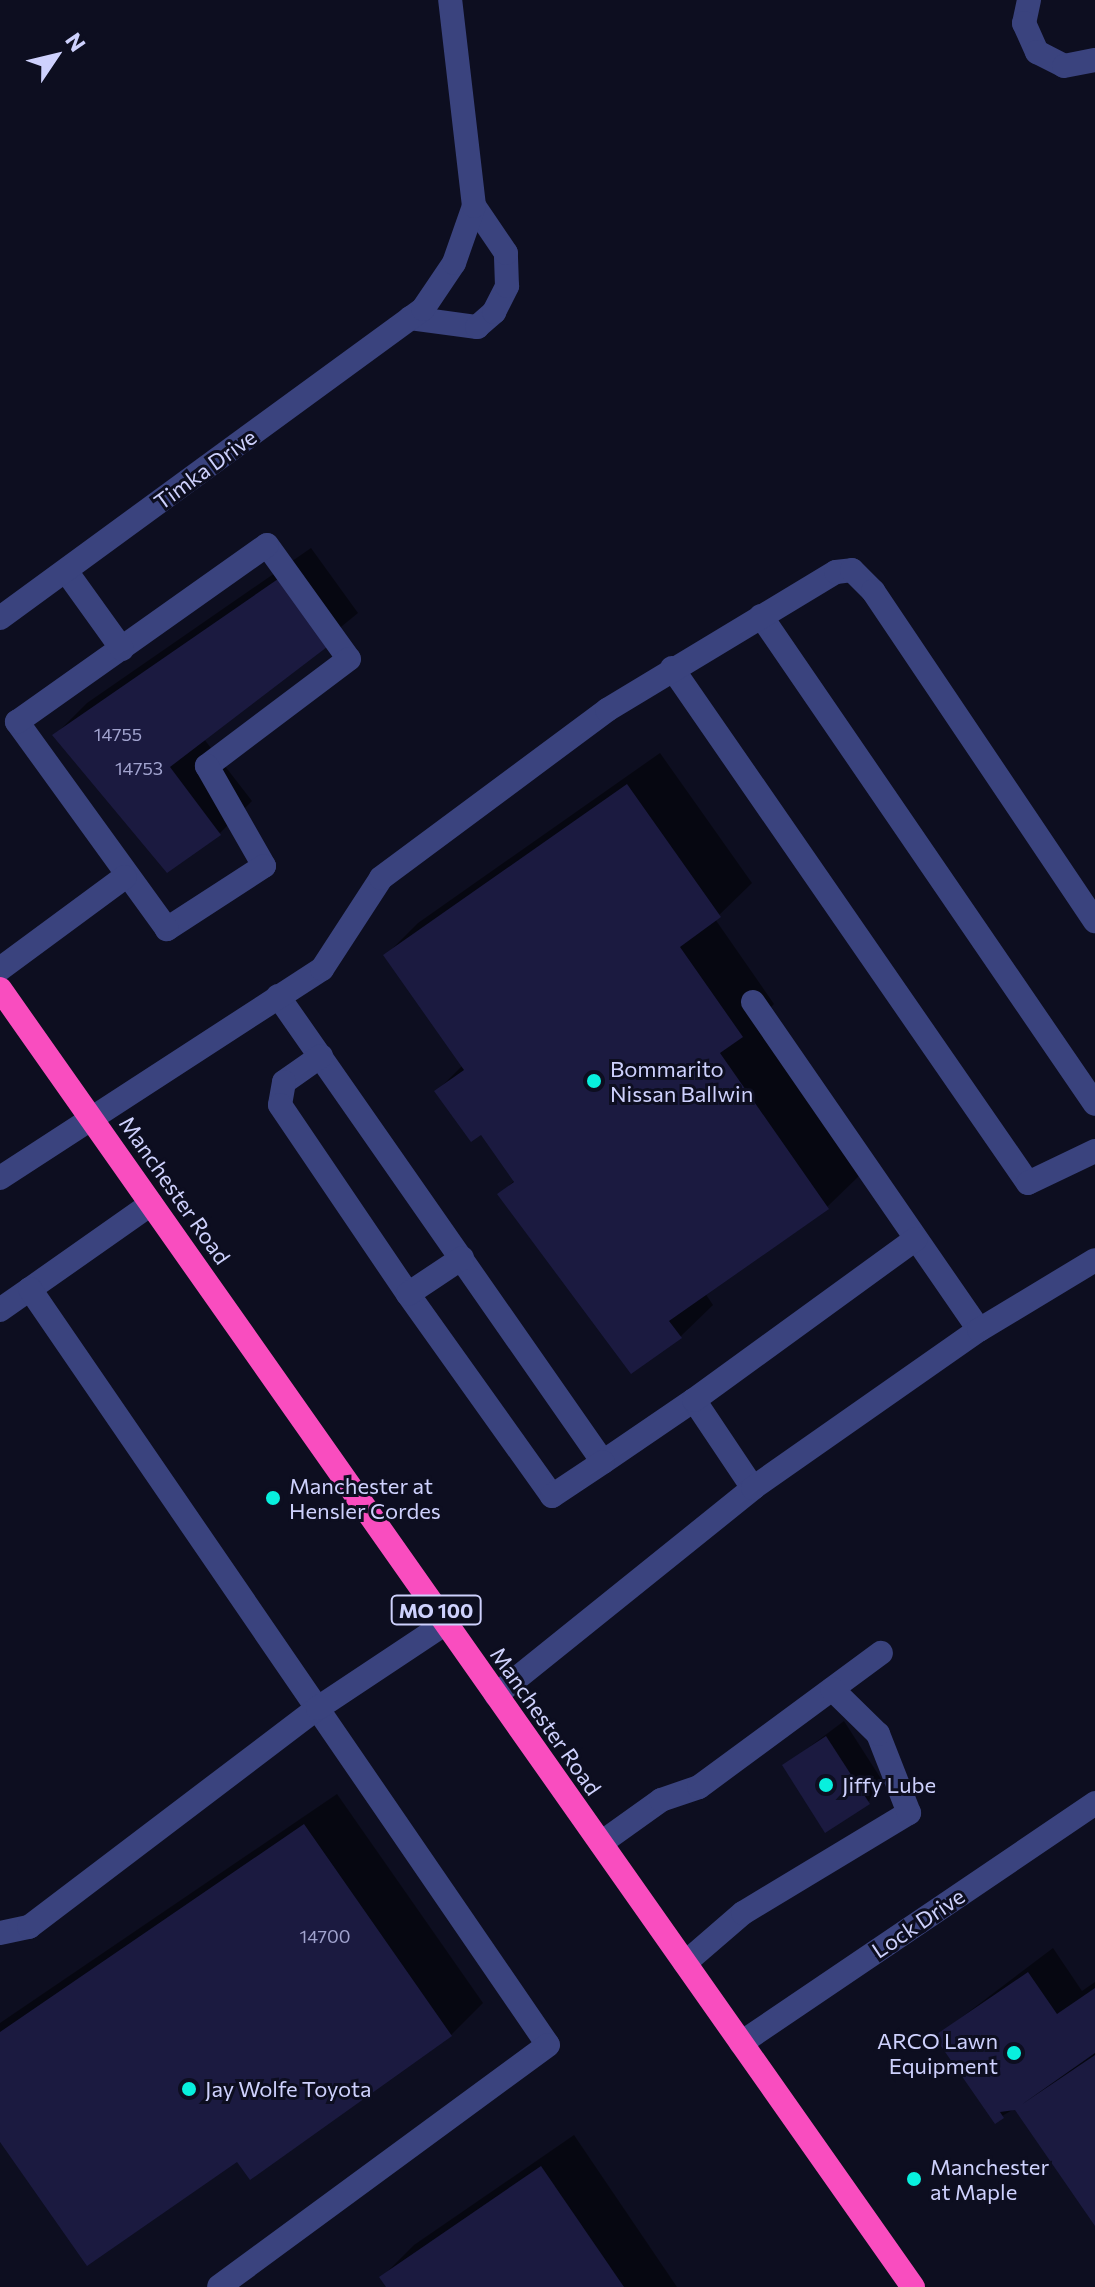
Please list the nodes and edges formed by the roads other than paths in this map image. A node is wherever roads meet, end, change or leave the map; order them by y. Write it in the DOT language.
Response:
graph roads {
  1 [pos="450,0"];
  2 [pos="1029,0"];
  3 [pos="1095,60"];
  4 [pos="474,206"];
  5 [pos="410,318"];
  6 [pos="66,571"];
  7 [pos="761,616"];
  8 [pos="0,618"];
  9 [pos="122,649"];
  10 [pos="672,668"];
  11 [pos="125,877"];
  12 [pos="1095,921"];
  13 [pos="0,969"];
  14 [pos="0,989"];
  15 [pos="278,996"];
  16 [pos="753,1002"];
  17 [pos="321,1056"];
  18 [pos="1095,1104"];
  19 [pos="91,1116"];
  20 [pos="1095,1151"];
  21 [pos="0,1178"];
  22 [pos="151,1204"];
  23 [pos="916,1239"];
  24 [pos="462,1258"];
  25 [pos="1095,1260"];
  26 [pos="30,1289"];
  27 [pos="408,1294"];
  28 [pos="0,1310"];
  29 [pos="979,1330"];
  30 [pos="694,1400"];
  31 [pos="603,1462"];
  32 [pos="753,1488"];
  33 [pos="446,1623"];
  34 [pos="881,1653"];
  35 [pos="832,1689"];
  36 [pos="496,1695"];
  37 [pos="318,1708"];
  38 [pos="1095,1803"];
  39 [pos="601,1843"];
  40 [pos="0,1933"];
  41 [pos="685,1963"];
  42 [pos="741,2043"];
  43 [pos="219,2287"];
  44 [pos="913,2287"];
  1 -- 4 [label="street, Timka Drive"];
  2 -- 3 [label="street"];
  4 -- 5 [label="street, Timka Drive"];
  4 -- 5 [label="street, Timka Drive"];
  5 -- 6 [label="street, Timka Drive"];
  6 -- 8 [label="street, Timka Drive"];
  6 -- 9 [label="street"];
  7 -- 10 [label="street"];
  7 -- 12 [label="street"];
  7 -- 18 [label="street"];
  9 -- 11 [label="street"];
  9 -- 11 [label="street"];
  10 -- 15 [label="street"];
  10 -- 20 [label="street"];
  11 -- 13 [label="street"];
  14 -- 19 [label="highway, Manchester Road / MO 100"];
  15 -- 17 [label="street"];
  15 -- 19 [label="street"];
  16 -- 23 [label="street"];
  17 -- 24 [label="street"];
  17 -- 27 [label="street"];
  19 -- 21 [label="street"];
  19 -- 22 [label="highway, Manchester Road / MO 100"];
  22 -- 26 [label="street"];
  22 -- 33 [label="highway, Manchester Road / MO 100"];
  23 -- 29 [label="street"];
  23 -- 30 [label="street"];
  24 -- 27 [label="street"];
  24 -- 31 [label="street"];
  25 -- 29 [label="street"];
  26 -- 28 [label="street"];
  26 -- 37 [label="street"];
  27 -- 31 [label="street"];
  29 -- 32 [label="street"];
  30 -- 31 [label="street"];
  30 -- 32 [label="street"];
  32 -- 36 [label="street"];
  33 -- 36 [label="highway, Manchester Road / MO 100"];
  33 -- 37 [label="street"];
  34 -- 35 [label="street"];
  35 -- 39 [label="street"];
  35 -- 41 [label="street"];
  36 -- 39 [label="highway, Manchester Road / MO 100"];
  37 -- 40 [label="street"];
  37 -- 43 [label="street"];
  38 -- 42 [label="street, Lock Drive"];
  39 -- 41 [label="highway, Manchester Road / MO 100"];
  41 -- 42 [label="highway, Manchester Road / MO 100"];
  42 -- 44 [label="highway, Manchester Road / MO 100"];
}
